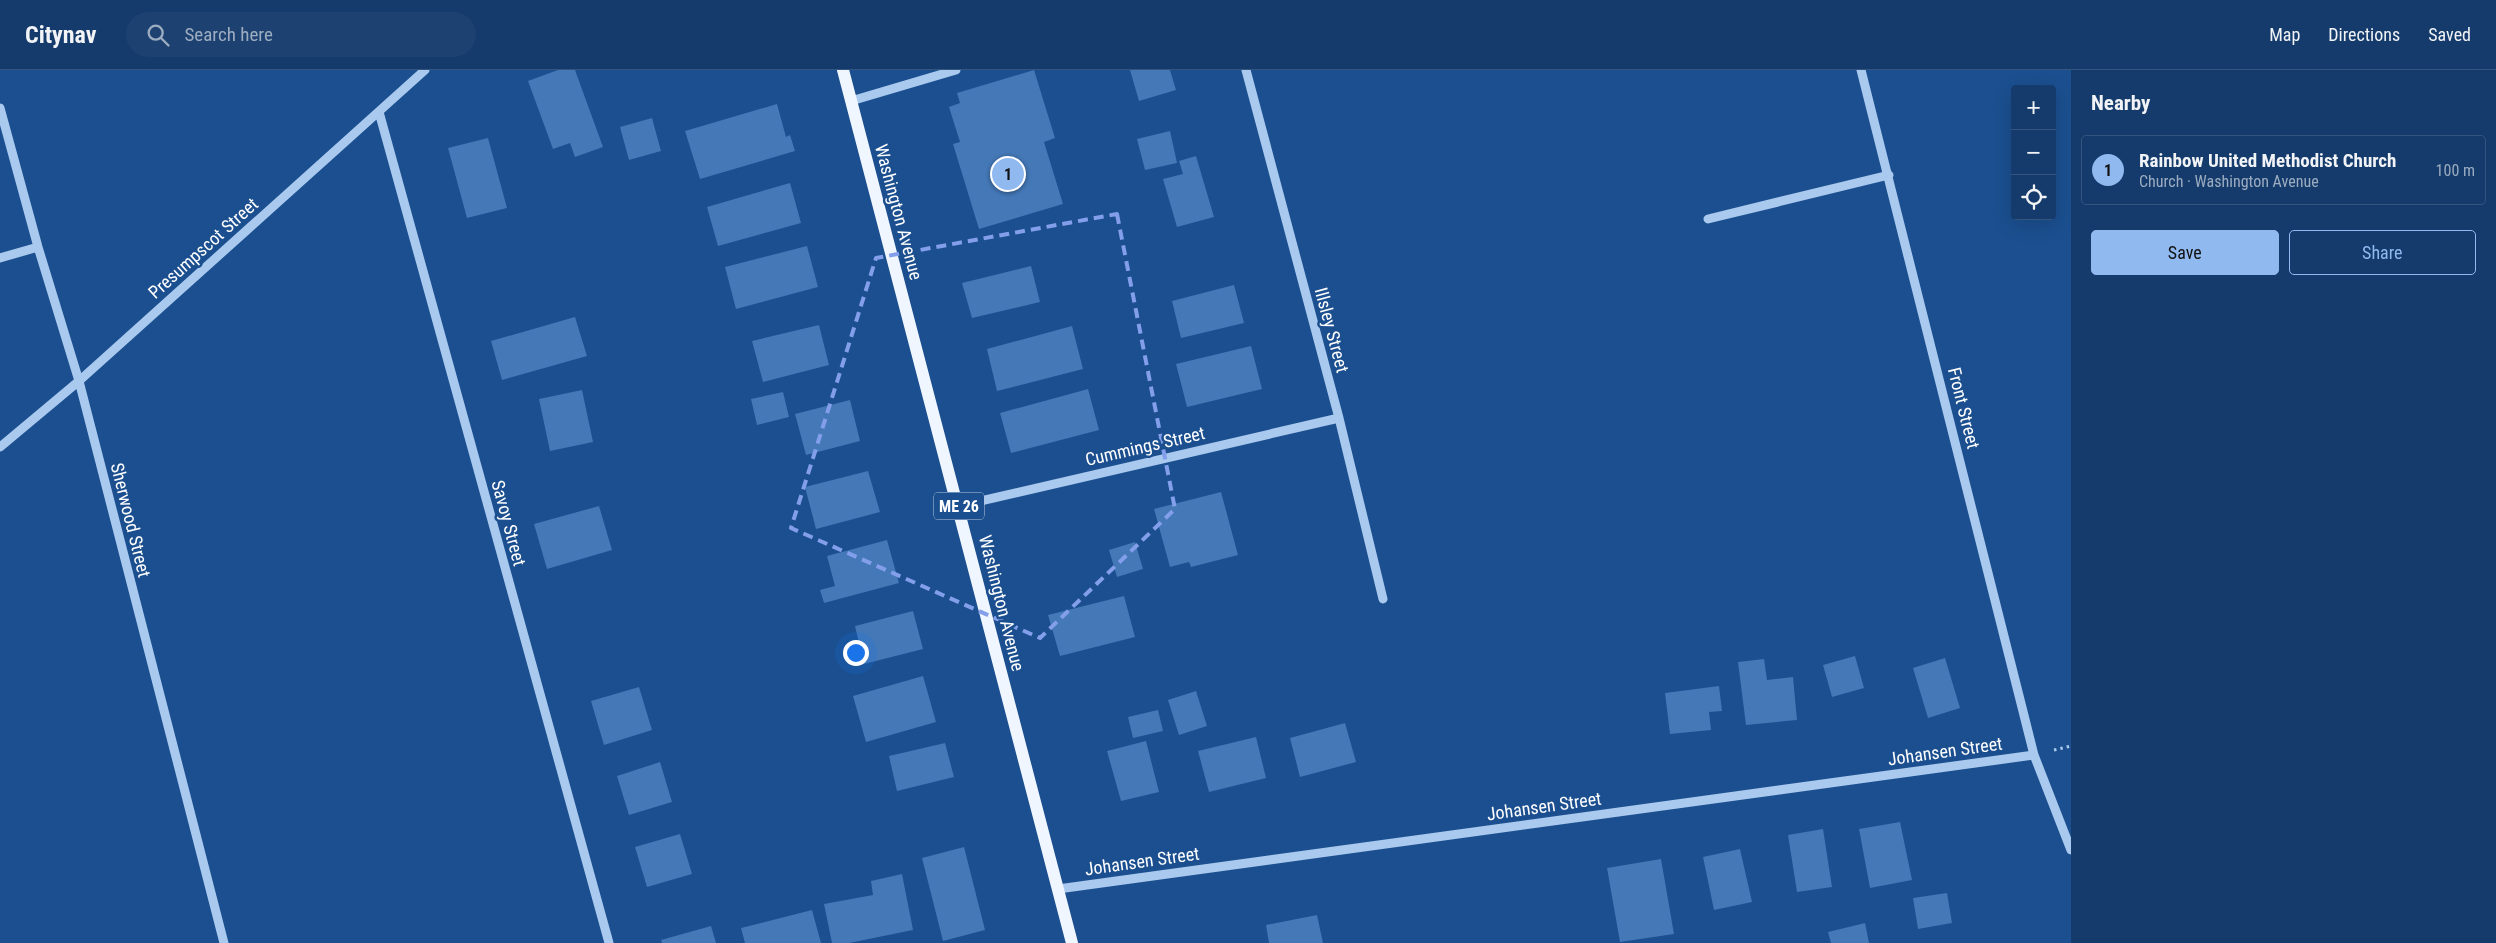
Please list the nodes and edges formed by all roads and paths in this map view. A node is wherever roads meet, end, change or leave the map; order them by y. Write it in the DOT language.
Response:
graph roads {
  1 [pos="425,70"];
  2 [pos="843,70"];
  3 [pos="956,70"];
  4 [pos="1246,70"];
  5 [pos="1861,70"];
  6 [pos="851,101"];
  7 [pos="0,108"];
  8 [pos="379,112"];
  9 [pos="1889,175"];
  10 [pos="1708,219"];
  11 [pos="38,247"];
  12 [pos="0,258"];
  13 [pos="78,381"];
  14 [pos="1339,418"];
  15 [pos="0,447"];
  16 [pos="959,506"];
  17 [pos="1383,599"];
  18 [pos="2034,755"];
  19 [pos="2071,850"];
  20 [pos="1058,889"];
  21 [pos="224,943"];
  22 [pos="609,943"];
  23 [pos="1072,943"];
  1 -- 8 [label="street, Presumpscot Street"];
  2 -- 6 [label="main road, Washington Avenue / ME 26"];
  3 -- 6 [label="street"];
  4 -- 14 [label="street, Illsley Street"];
  5 -- 9 [label="street, Front Street"];
  6 -- 16 [label="main road, Washington Avenue / ME 26"];
  7 -- 11 [label="street, Sherwood Street"];
  8 -- 13 [label="street, Presumpscot Street"];
  8 -- 22 [label="street, Savoy Street"];
  9 -- 10 [label="street"];
  9 -- 18 [label="street, Front Street"];
  11 -- 12 [label="street"];
  11 -- 13 [label="street, Sherwood Street"];
  13 -- 15 [label="street, Presumpscot Street"];
  13 -- 21 [label="street, Sherwood Street"];
  14 -- 16 [label="street, Cummings Street"];
  14 -- 17 [label="street, Illsley Street"];
  16 -- 20 [label="main road, Washington Avenue / ME 26"];
  18 -- 19 [label="street, Front Street"];
  18 -- 20 [label="street, Johansen Street"];
  20 -- 23 [label="main road, Washington Avenue / ME 26"];
}
